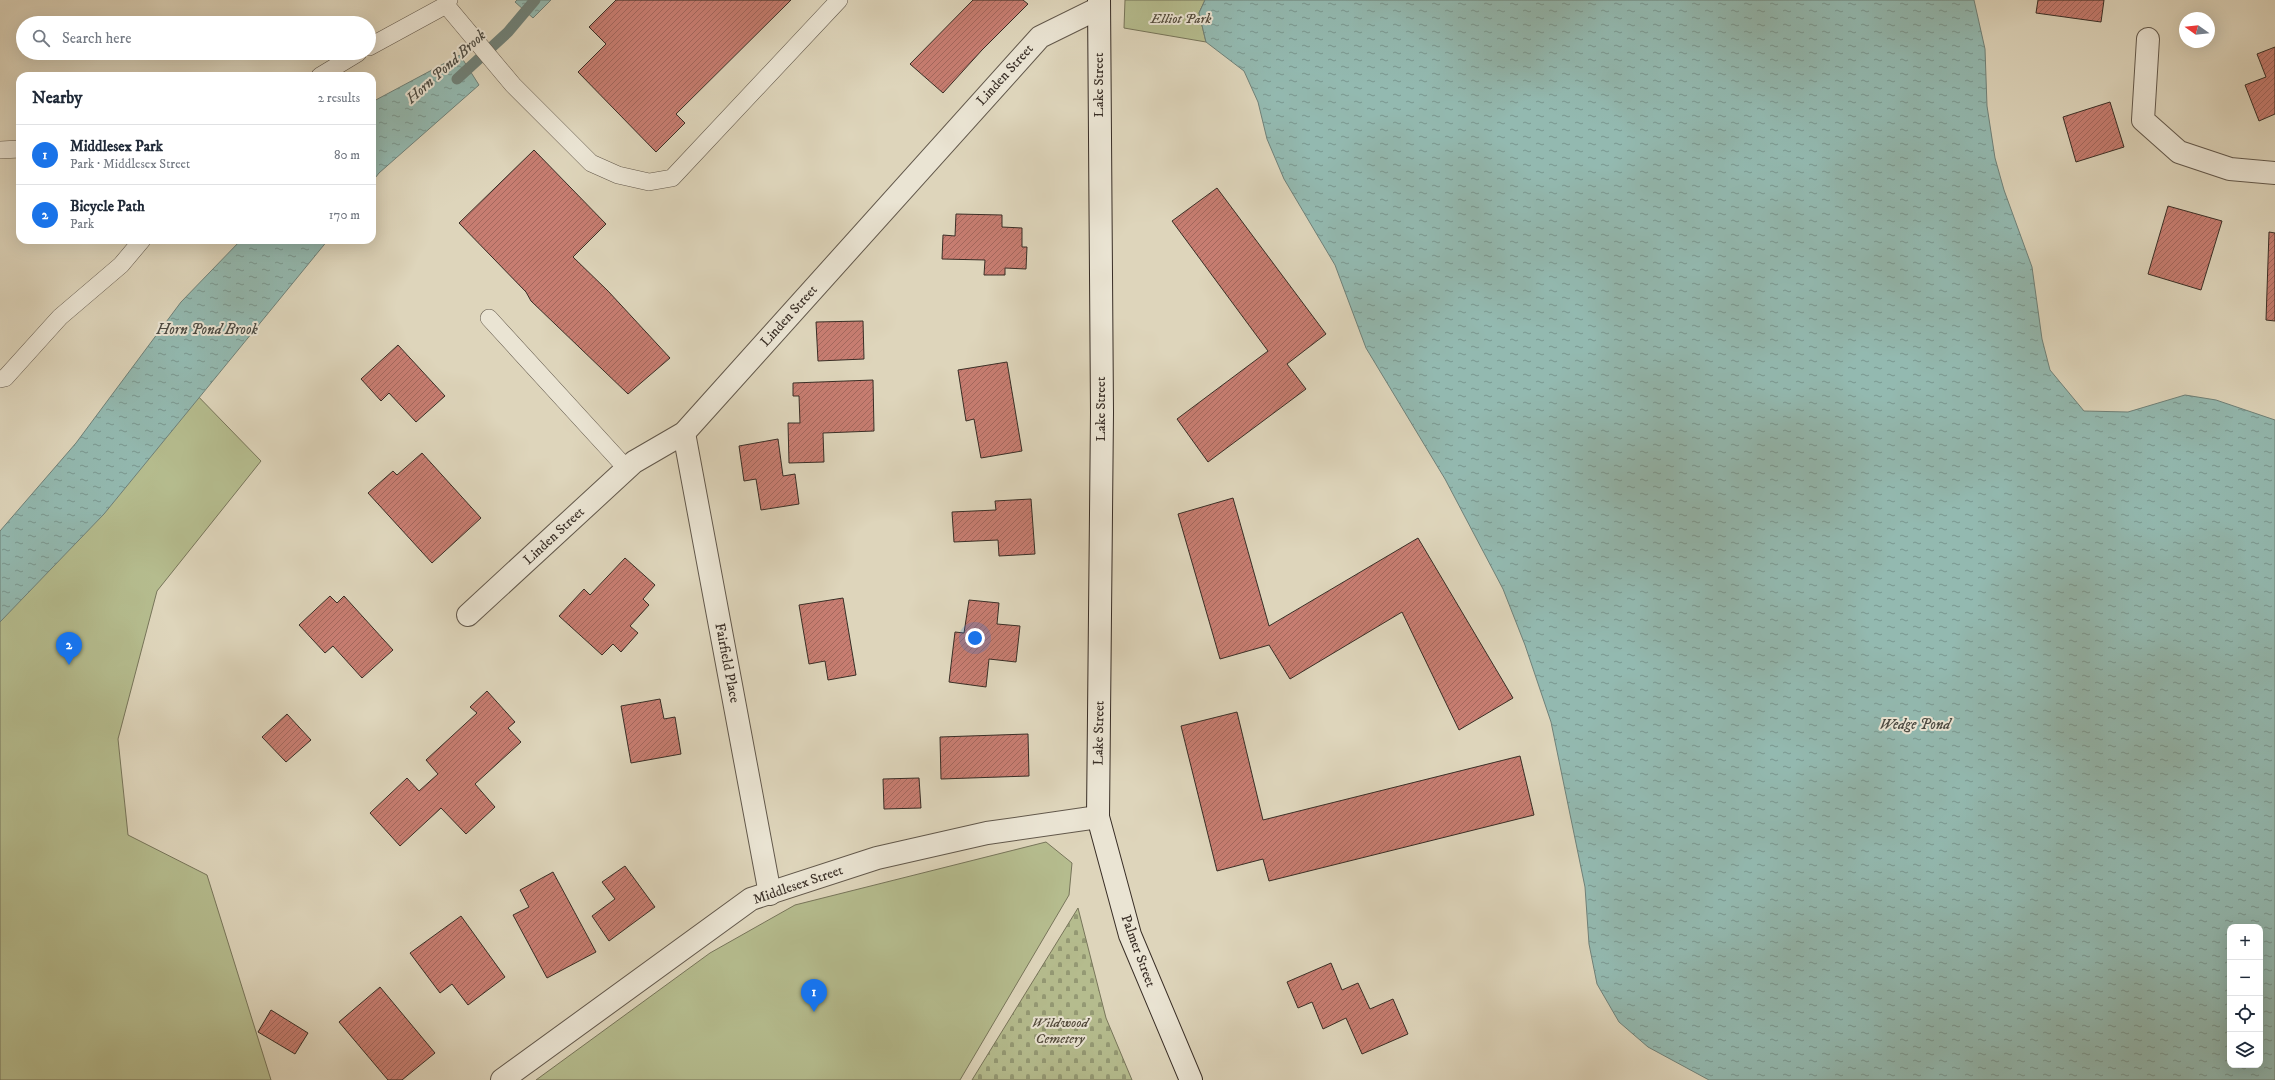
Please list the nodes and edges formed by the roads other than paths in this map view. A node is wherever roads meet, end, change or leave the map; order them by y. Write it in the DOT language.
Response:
graph roads {
  1 [pos="839,0"];
  2 [pos="448,2"];
  3 [pos="1098,4"];
  4 [pos="2148,39"];
  5 [pos="376,43"];
  6 [pos="346,60"];
  7 [pos="327,72"];
  8 [pos="16,149"];
  9 [pos="0,150"];
  10 [pos="2275,173"];
  11 [pos="139,244"];
  12 [pos="489,318"];
  13 [pos="0,379"];
  14 [pos="684,433"];
  15 [pos="627,469"];
  16 [pos="468,615"];
  17 [pos="1098,817"];
  18 [pos="770,894"];
  19 [pos="502,1080"];
  20 [pos="1191,1080"];
  1 -- 2 [label="lane"];
  2 -- 5 [label="lane"];
  3 -- 14 [label="street, Linden Street"];
  3 -- 17 [label="street, Lake Street"];
  4 -- 10 [label="street"];
  6 -- 7 [label="lane"];
  8 -- 9 [label="lane"];
  11 -- 13 [label="lane"];
  12 -- 15 [label="lane"];
  14 -- 15 [label="street, Linden Street"];
  14 -- 18 [label="street, Fairfield Place"];
  15 -- 16 [label="street, Linden Street"];
  17 -- 18 [label="street, Middlesex Street"];
  17 -- 20 [label="street, Palmer Street"];
  18 -- 19 [label="street, Middlesex Street"];
}
